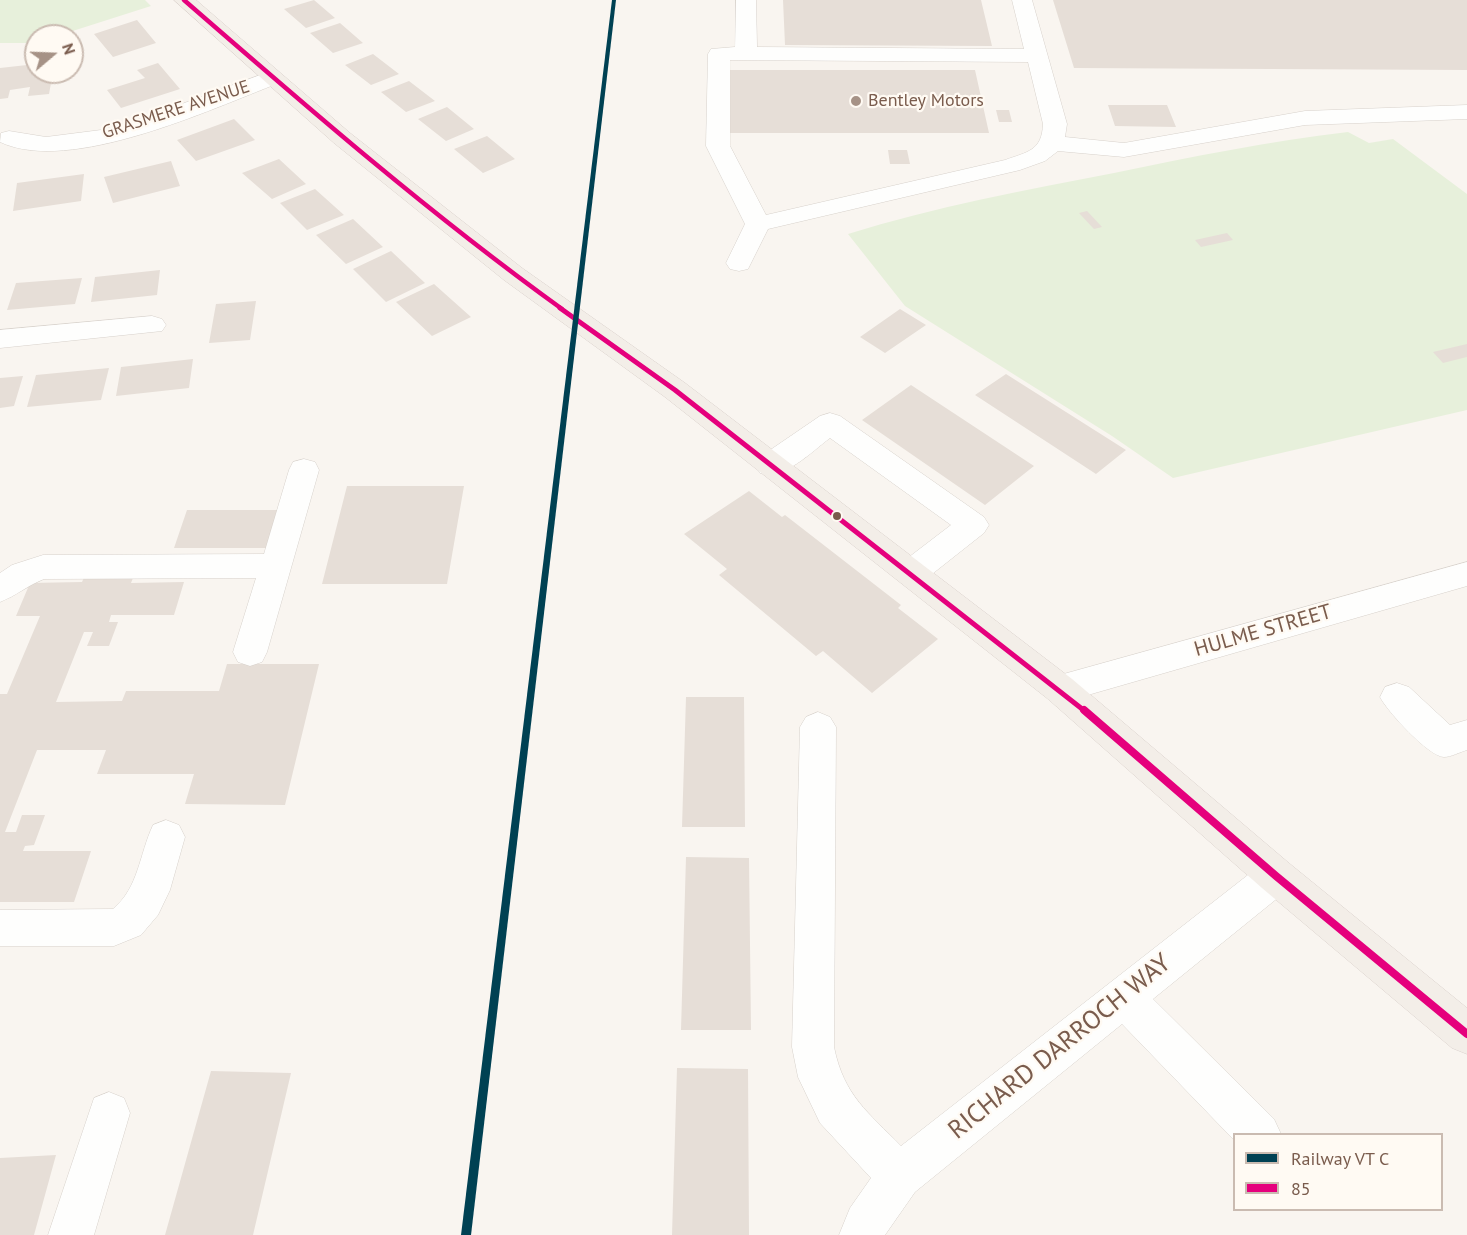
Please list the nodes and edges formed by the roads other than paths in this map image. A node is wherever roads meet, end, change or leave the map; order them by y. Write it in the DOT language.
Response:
graph roads {
  1 [pos="184,0"];
  2 [pos="746,0"];
  3 [pos="1022,0"];
  4 [pos="746,53"];
  5 [pos="1037,56"];
  6 [pos="271,78"];
  7 [pos="1467,112"];
  8 [pos="9,138"];
  9 [pos="1052,144"];
  10 [pos="759,224"];
  11 [pos="739,263"];
  12 [pos="152,325"];
  13 [pos="0,339"];
  14 [pos="771,465"];
  15 [pos="304,470"];
  16 [pos="276,566"];
  17 [pos="911,573"];
  18 [pos="1467,574"];
  19 [pos="0,589"];
  20 [pos="250,652"];
  21 [pos="1060,689"];
  22 [pos="1397,697"];
  23 [pos="818,728"];
  24 [pos="1467,735"];
  25 [pos="166,837"];
  26 [pos="1276,876"];
  27 [pos="0,928"];
  28 [pos="1123,997"];
  29 [pos="1467,1034"];
  30 [pos="109,1113"];
  31 [pos="1258,1133"];
  32 [pos="899,1176"];
  33 [pos="71,1235"];
  34 [pos="862,1235"];
  1 -- 6 [label="main road"];
  2 -- 4 [label="street"];
  3 -- 5 [label="street"];
  4 -- 5 [label="street"];
  4 -- 10 [label="street"];
  5 -- 9 [label="street"];
  6 -- 8 [label="street, GRASMERE AVENUE"];
  6 -- 14 [label="main road"];
  7 -- 9 [label="street"];
  9 -- 10 [label="street"];
  10 -- 11 [label="street"];
  12 -- 13 [label="street"];
  14 -- 17 [label="main road"];
  14 -- 17 [label="street"];
  15 -- 16 [label="street"];
  16 -- 19 [label="street"];
  16 -- 20 [label="street"];
  17 -- 21 [label="main road"];
  18 -- 21 [label="street, HULME STREET"];
  21 -- 26 [label="main road"];
  22 -- 24 [label="street"];
  23 -- 32 [label="street"];
  25 -- 27 [label="street"];
  26 -- 28 [label="street, RICHARD DARROCH WAY"];
  26 -- 29 [label="main road"];
  28 -- 31 [label="street"];
  28 -- 32 [label="street, RICHARD DARROCH WAY"];
  30 -- 33 [label="street"];
  32 -- 34 [label="street, RICHARD DARROCH WAY"];
}
